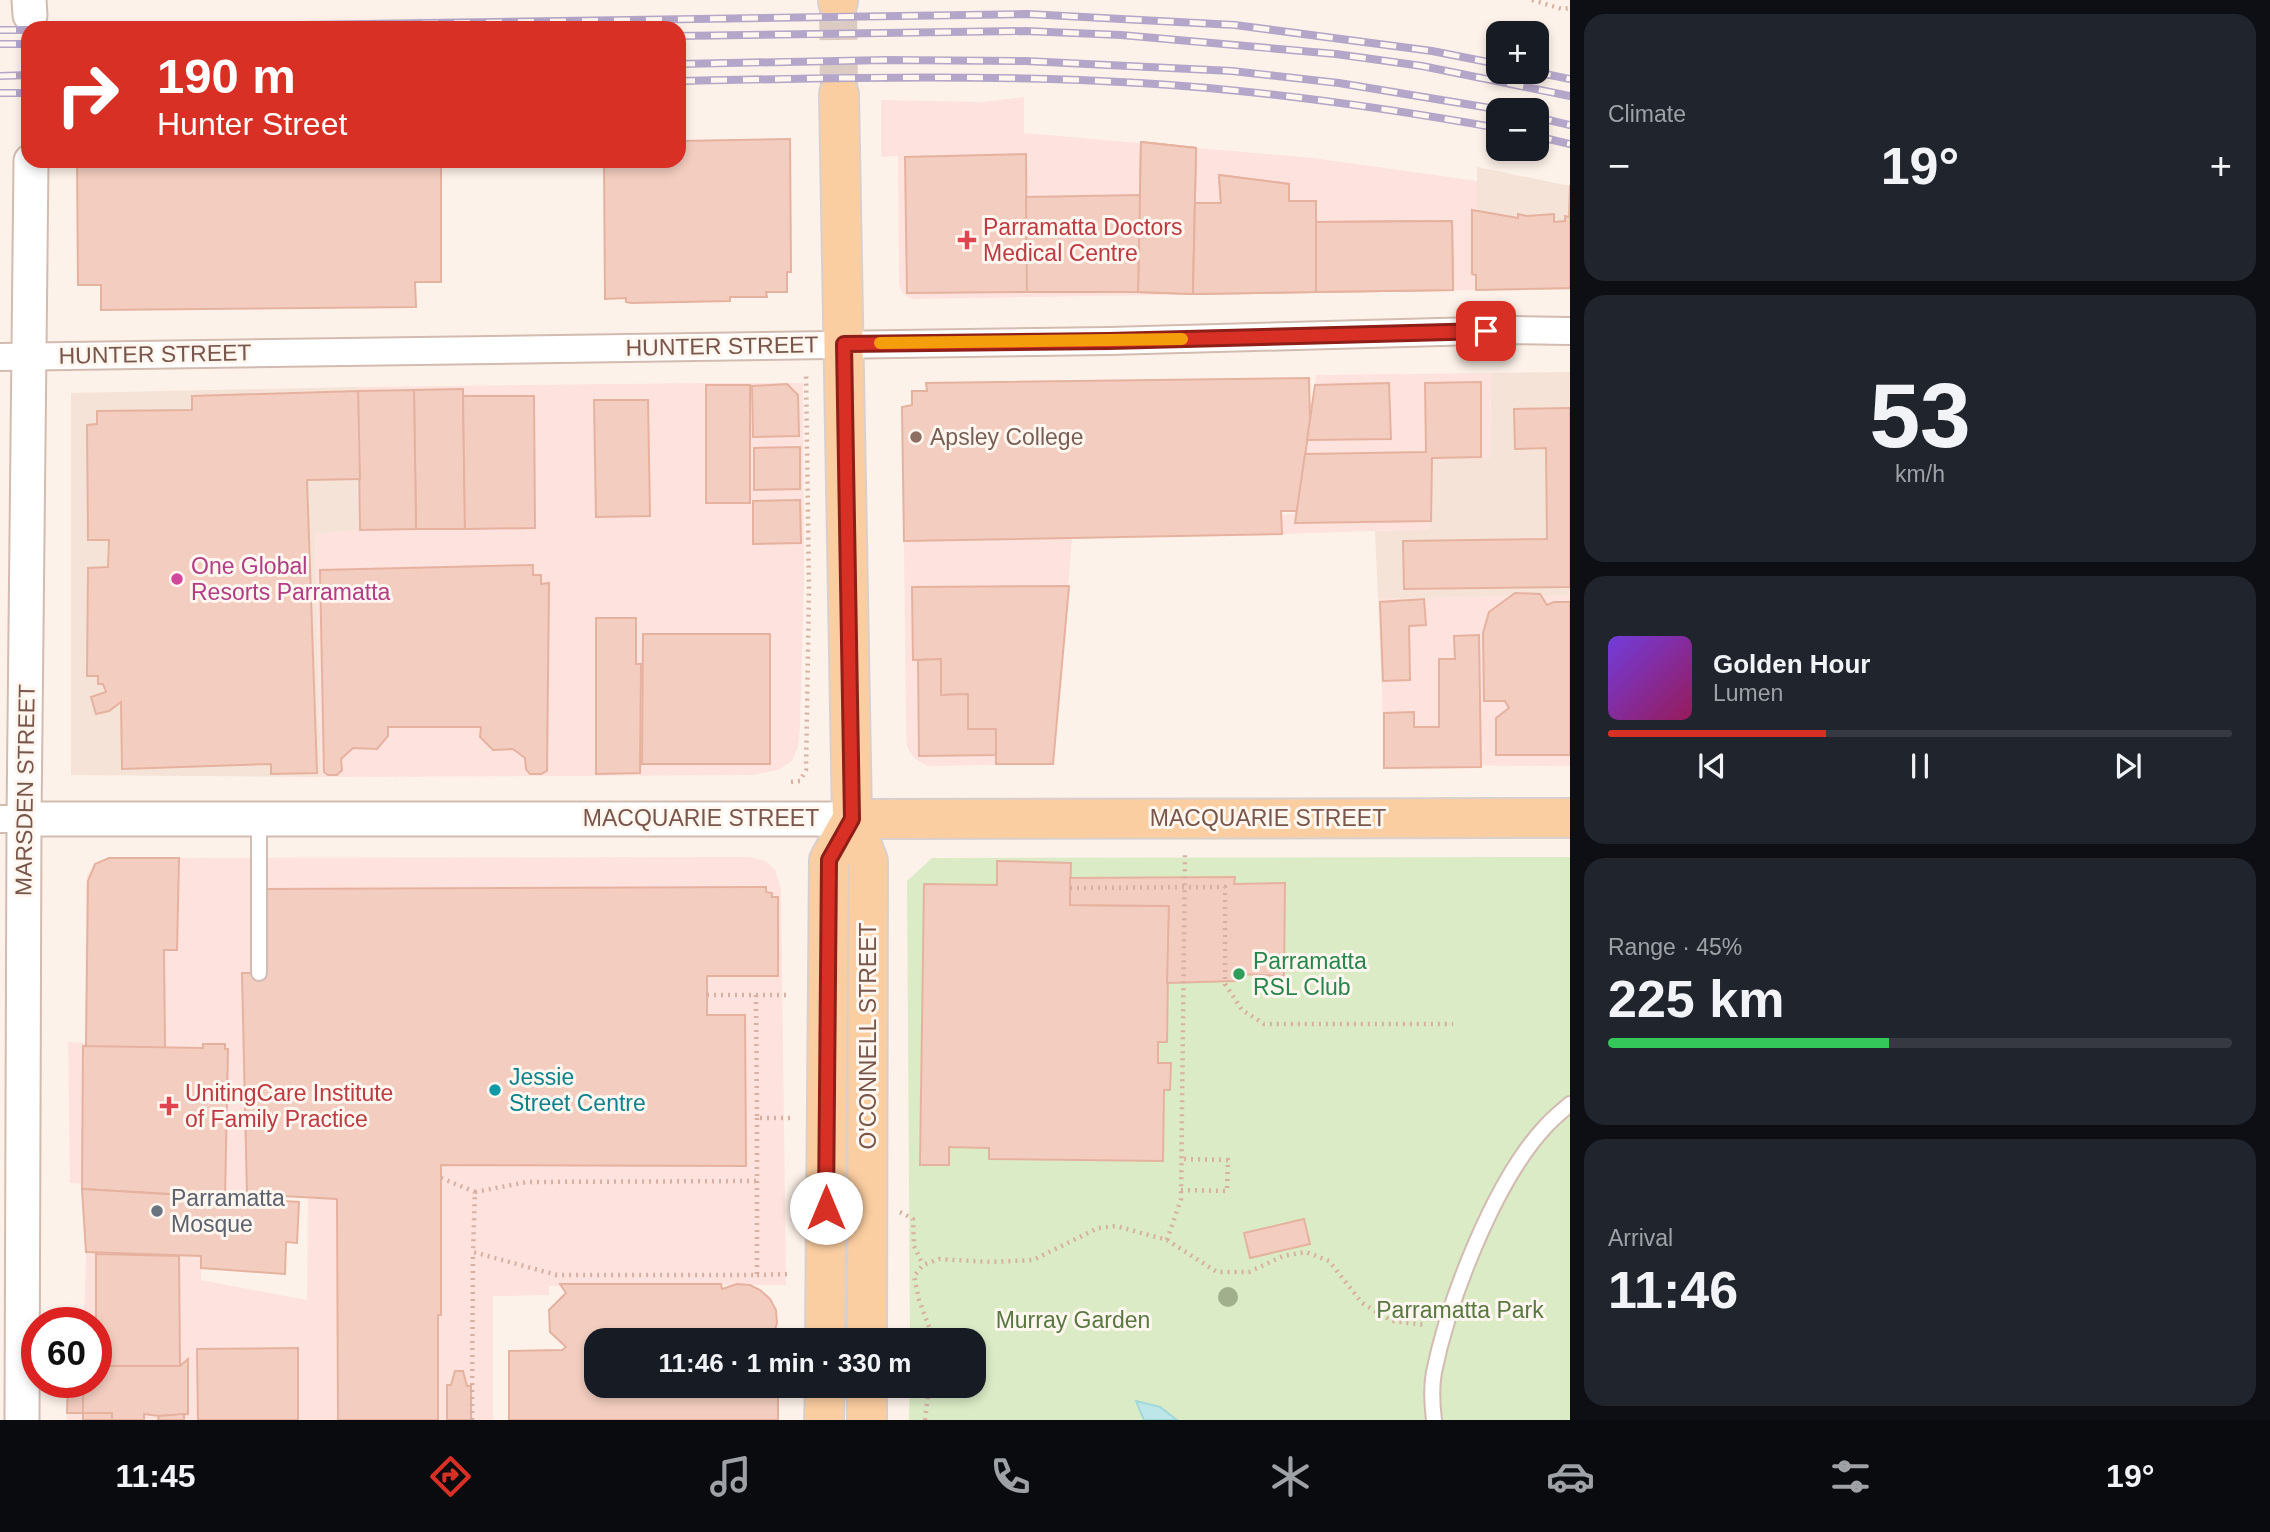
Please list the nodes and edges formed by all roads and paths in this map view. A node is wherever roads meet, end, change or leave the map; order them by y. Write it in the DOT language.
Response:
graph roads {
  1 [pos="1532,0"];
  2 [pos="1570,8"];
  3 [pos="839,94"];
  4 [pos="30,168"];
  5 [pos="1570,331"];
  6 [pos="844,344"];
  7 [pos="15,356"];
  8 [pos="806,379"];
  9 [pos="791,782"];
  10 [pos="1570,818"];
  11 [pos="12,819"];
  12 [pos="260,819"];
  13 [pos="852,819"];
  14 [pos="1185,845"];
  15 [pos="1185,887"];
  16 [pos="1070,888"];
  17 [pos="259,974"];
  18 [pos="707,995"];
  19 [pos="756,995"];
  20 [pos="791,995"];
  21 [pos="1453,1024"];
  22 [pos="1570,1104"];
  23 [pos="757,1118"];
  24 [pos="791,1118"];
  25 [pos="1182,1159"];
  26 [pos="441,1178"];
  27 [pos="757,1181"];
  28 [pos="1181,1190"];
  29 [pos="475,1192"];
  30 [pos="894,1209"];
  31 [pos="1167,1240"];
  32 [pos="473,1252"];
  33 [pos="923,1265"];
  34 [pos="757,1275"];
  35 [pos="793,1275"];
  36 [pos="825,1328"];
  37 [pos="867,1328"];
  38 [pos="930,1328"];
  39 [pos="1447,1328"];
  40 [pos="825,1398"];
  41 [pos="867,1398"];
  42 [pos="928,1398"];
  43 [pos="22,1420"];
  44 [pos="472,1420"];
  45 [pos="824,1420"];
  46 [pos="867,1420"];
  47 [pos="925,1420"];
  48 [pos="1434,1420"];
  1 -- 2 [label="path"];
  3 -- 6 [label="main road, O'CONNELL STREET"];
  4 -- 7 [label="street, MARSDEN STREET"];
  5 -- 6 [label="street, HUNTER STREET"];
  6 -- 7 [label="street, HUNTER STREET"];
  6 -- 13 [label="main road, O'CONNELL STREET"];
  7 -- 11 [label="street, MARSDEN STREET"];
  8 -- 9 [label="path"];
  10 -- 13 [label="main road, MACQUARIE STREET"];
  11 -- 12 [label="street, MACQUARIE STREET"];
  11 -- 43 [label="street, MARSDEN STREET"];
  12 -- 13 [label="street, MACQUARIE STREET"];
  12 -- 17 [label="lane"];
  13 -- 36 [label="main road, O'CONNELL STREET"];
  13 -- 37 [label="main road, O'CONNELL STREET"];
  14 -- 15 [label="path"];
  15 -- 16 [label="path"];
  15 -- 21 [label="path"];
  15 -- 25 [label="path"];
  18 -- 19 [label="path"];
  19 -- 20 [label="path"];
  19 -- 23 [label="path"];
  22 -- 39 [label="lane"];
  23 -- 24 [label="path"];
  23 -- 27 [label="path"];
  25 -- 28 [label="path"];
  25 -- 28 [label="path"];
  26 -- 29 [label="path"];
  27 -- 29 [label="path"];
  27 -- 34 [label="path"];
  28 -- 31 [label="path"];
  29 -- 32 [label="path"];
  30 -- 33 [label="path"];
  31 -- 33 [label="path"];
  31 -- 39 [label="path"];
  32 -- 34 [label="path"];
  32 -- 44 [label="path"];
  33 -- 38 [label="path"];
  34 -- 35 [label="path"];
  39 -- 48 [label="lane"];
  40 -- 45 [label="main road"];
  41 -- 46 [label="main road"];
  42 -- 47 [label="path"];
}
